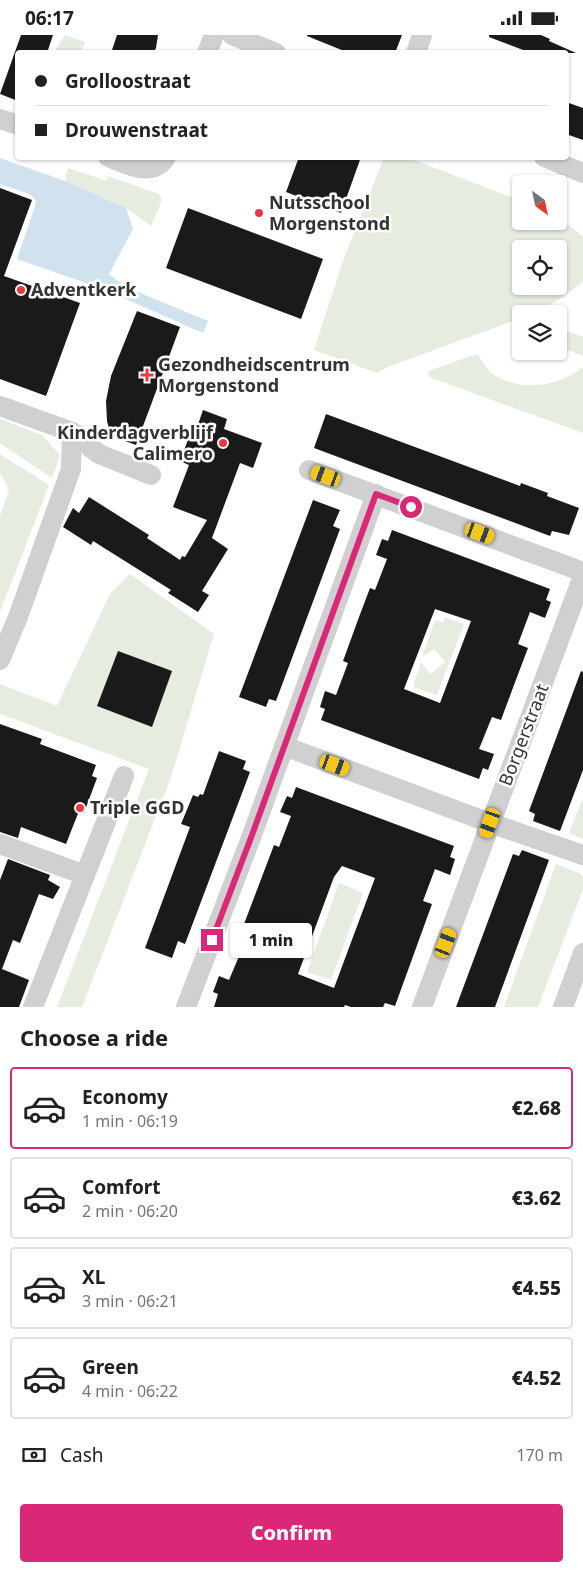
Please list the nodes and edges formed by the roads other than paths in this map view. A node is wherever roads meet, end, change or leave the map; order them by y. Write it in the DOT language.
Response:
graph roads {
  1 [pos="214,35"];
  2 [pos="232,35"];
  3 [pos="422,35"];
  4 [pos="208,50"];
  5 [pos="269,50"];
  6 [pos="417,50"];
  7 [pos="0,119"];
  8 [pos="15,124"];
  9 [pos="116,160"];
  10 [pos="163,160"];
  11 [pos="551,160"];
  12 [pos="583,173"];
  13 [pos="0,406"];
  14 [pos="72,432"];
  15 [pos="309,470"];
  16 [pos="150,475"];
  17 [pos="376,494"];
  18 [pos="583,571"];
  19 [pos="583,576"];
  20 [pos="0,660"];
  21 [pos="284,746"];
  22 [pos="124,775"];
  23 [pos="490,823"];
  24 [pos="0,844"];
  25 [pos="583,855"];
  26 [pos="85,875"];
  27 [pos="583,953"];
  28 [pos="33,1007"];
  29 [pos="186,1007"];
  30 [pos="422,1007"];
  31 [pos="563,1007"];
  1 -- 4 [label="street"];
  2 -- 5 [label="street"];
  3 -- 6 [label="street"];
  7 -- 8 [label="street"];
  9 -- 10 [label="street"];
  11 -- 12 [label="street"];
  13 -- 14 [label="street"];
  14 -- 16 [label="street"];
  14 -- 20 [label="street"];
  15 -- 17 [label="street"];
  17 -- 18 [label="street"];
  17 -- 21 [label="street"];
  19 -- 23 [label="street, Borgerstraat"];
  21 -- 23 [label="street"];
  21 -- 29 [label="street"];
  22 -- 26 [label="street"];
  23 -- 25 [label="street"];
  23 -- 30 [label="street, Borgerstraat"];
  24 -- 26 [label="street"];
  26 -- 28 [label="street"];
  27 -- 31 [label="street"];
}
